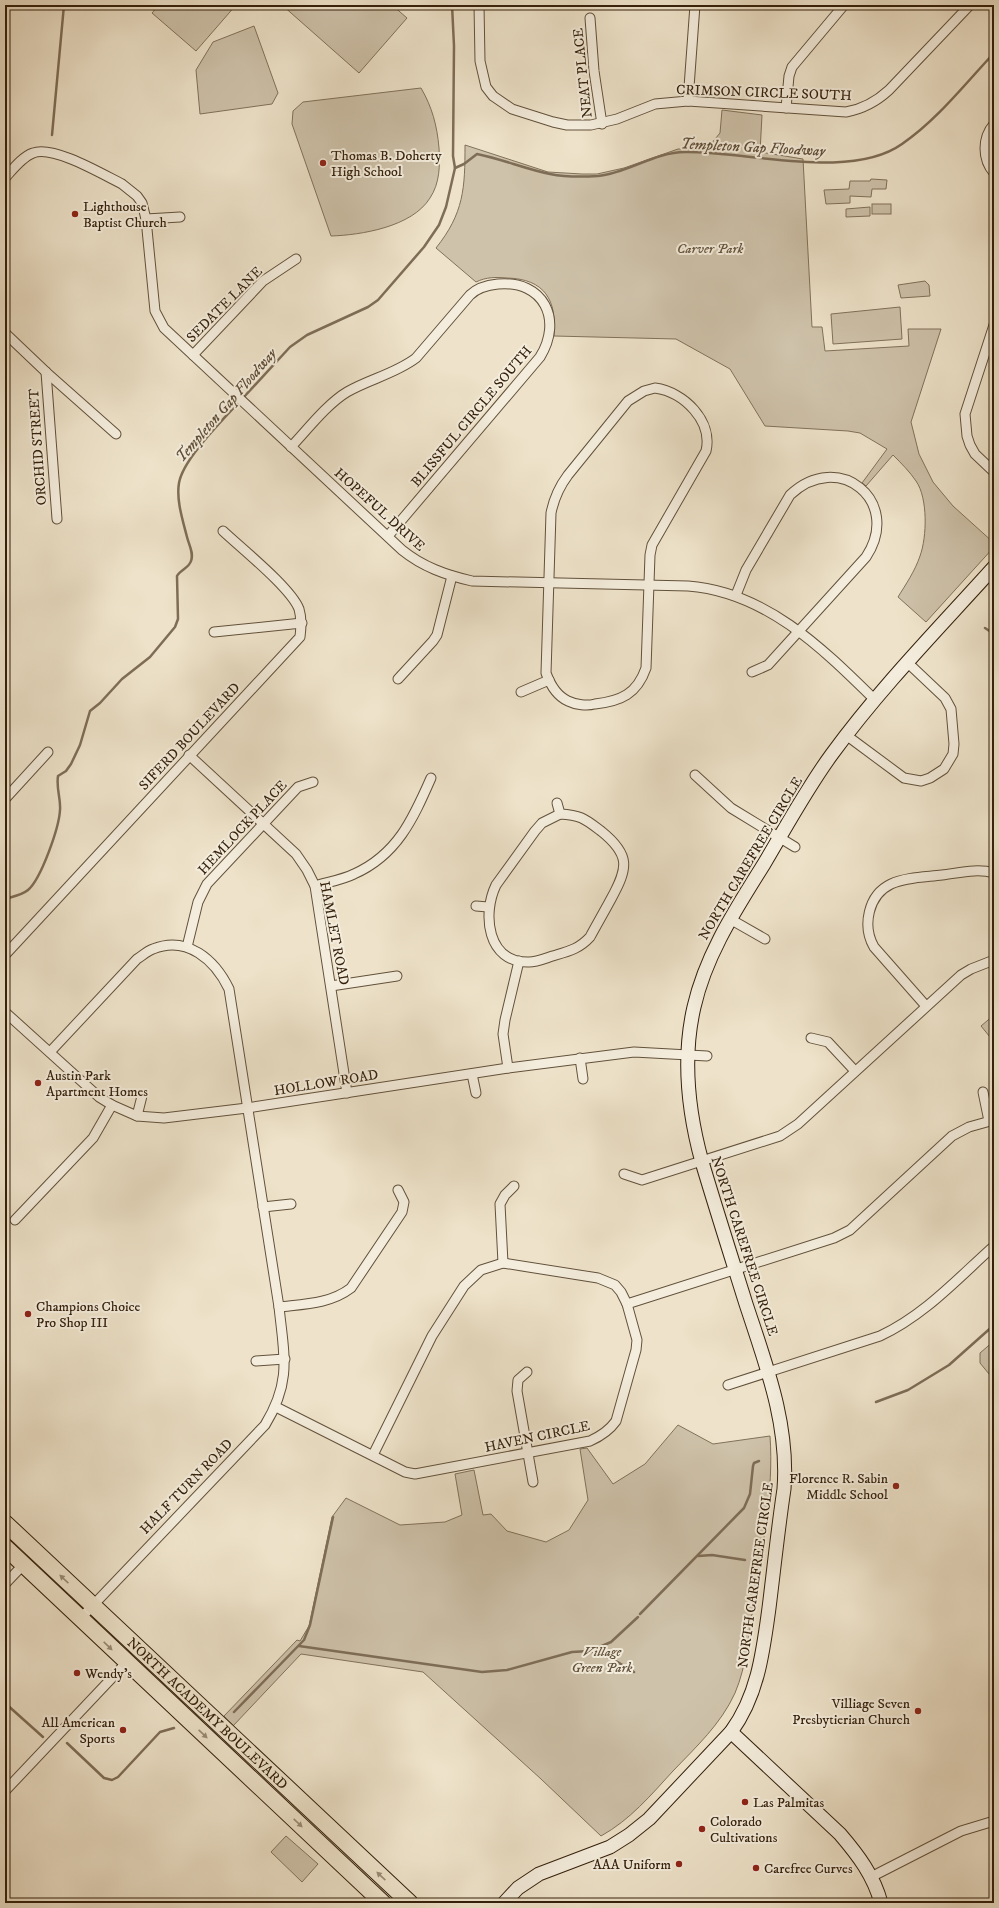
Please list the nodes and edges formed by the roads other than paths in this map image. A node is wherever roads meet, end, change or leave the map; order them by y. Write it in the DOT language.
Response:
graph roads {
  1 [pos="479,5"];
  2 [pos="695,5"];
  3 [pos="844,5"];
  4 [pos="970,5"];
  5 [pos="590,18"];
  6 [pos="688,100"];
  7 [pos="786,108"];
  8 [pos="602,124"];
  9 [pos="994,124"];
  10 [pos="994,173"];
  11 [pos="5,178"];
  12 [pos="180,216"];
  13 [pos="146,219"];
  14 [pos="296,259"];
  15 [pos="994,325"];
  16 [pos="5,333"];
  17 [pos="193,355"];
  18 [pos="46,372"];
  19 [pos="116,434"];
  20 [pos="291,447"];
  21 [pos="994,472"];
  22 [pos="57,519"];
  23 [pos="223,532"];
  24 [pos="388,536"];
  25 [pos="993,569"];
  26 [pos="452,576"];
  27 [pos="550,582"];
  28 [pos="648,584"];
  29 [pos="736,595"];
  30 [pos="302,623"];
  31 [pos="799,630"];
  32 [pos="214,632"];
  33 [pos="908,663"];
  34 [pos="752,672"];
  35 [pos="398,680"];
  36 [pos="549,680"];
  37 [pos="521,692"];
  38 [pos="876,700"];
  39 [pos="846,735"];
  40 [pos="48,752"];
  41 [pos="189,755"];
  42 [pos="696,775"];
  43 [pos="431,778"];
  44 [pos="313,782"];
  45 [pos="5,799"];
  46 [pos="557,802"];
  47 [pos="560,814"];
  48 [pos="263,824"];
  49 [pos="780,838"];
  50 [pos="795,847"];
  51 [pos="994,873"];
  52 [pos="315,886"];
  53 [pos="476,906"];
  54 [pos="488,907"];
  55 [pos="730,919"];
  56 [pos="765,939"];
  57 [pos="187,947"];
  58 [pos="5,955"];
  59 [pos="994,960"];
  60 [pos="519,961"];
  61 [pos="397,976"];
  62 [pos="332,986"];
  63 [pos="926,1006"];
  64 [pos="5,1012"];
  65 [pos="811,1038"];
  66 [pos="50,1052"];
  67 [pos="688,1055"];
  68 [pos="707,1056"];
  69 [pos="580,1058"];
  70 [pos="508,1068"];
  71 [pos="855,1071"];
  72 [pos="472,1074"];
  73 [pos="583,1080"];
  74 [pos="983,1092"];
  75 [pos="347,1093"];
  76 [pos="476,1093"];
  77 [pos="142,1096"];
  78 [pos="112,1105"];
  79 [pos="247,1108"];
  80 [pos="137,1116"];
  81 [pos="991,1121"];
  82 [pos="702,1162"];
  83 [pos="624,1174"];
  84 [pos="514,1186"];
  85 [pos="398,1190"];
  86 [pos="291,1204"];
  87 [pos="263,1207"];
  88 [pos="15,1220"];
  89 [pos="994,1246"];
  90 [pos="503,1263"];
  91 [pos="735,1268"];
  92 [pos="627,1304"];
  93 [pos="279,1307"];
  94 [pos="285,1359"];
  95 [pos="256,1361"];
  96 [pos="527,1372"];
  97 [pos="768,1372"];
  98 [pos="728,1385"];
  99 [pos="276,1407"];
  100 [pos="528,1453"];
  101 [pos="373,1455"];
  102 [pos="534,1482"];
  103 [pos="5,1523"];
  104 [pos="5,1547"];
  105 [pos="24,1564"];
  106 [pos="5,1584"];
  107 [pos="93,1606"];
  108 [pos="80,1619"];
  109 [pos="126,1662"];
  110 [pos="731,1732"];
  111 [pos="5,1791"];
  112 [pos="994,1820"];
  113 [pos="871,1876"];
  114 [pos="383,1903"];
  115 [pos="410,1903"];
  116 [pos="504,1903"];
  117 [pos="881,1903"];
  1 -- 8 [label="street, CRIMSON CIRCLE SOUTH"];
  2 -- 6 [label="street"];
  3 -- 7 [label="street"];
  4 -- 7 [label="street, CRIMSON CIRCLE SOUTH"];
  5 -- 8 [label="street, NEAT PLACE"];
  6 -- 7 [label="street, CRIMSON CIRCLE SOUTH"];
  6 -- 8 [label="street, CRIMSON CIRCLE SOUTH"];
  9 -- 10 [label="street"];
  11 -- 13 [label="street, HOPEFUL DRIVE"];
  12 -- 13 [label="street"];
  13 -- 17 [label="street, HOPEFUL DRIVE"];
  14 -- 17 [label="street, SEDATE LANE"];
  15 -- 21 [label="street"];
  16 -- 18 [label="street"];
  17 -- 20 [label="street, HOPEFUL DRIVE"];
  18 -- 19 [label="street"];
  18 -- 22 [label="street, ORCHID STREET"];
  20 -- 24 [label="street, HOPEFUL DRIVE"];
  20 -- 24 [label="street, BLISSFUL CIRCLE SOUTH"];
  23 -- 30 [label="street"];
  24 -- 26 [label="street, HOPEFUL DRIVE"];
  25 -- 33 [label="main road, NORTH CAREFREE CIRCLE"];
  26 -- 27 [label="street, HOPEFUL DRIVE"];
  26 -- 35 [label="street"];
  27 -- 28 [label="street, HOPEFUL DRIVE"];
  27 -- 28 [label="street"];
  27 -- 36 [label="street"];
  28 -- 29 [label="street, HOPEFUL DRIVE"];
  28 -- 36 [label="street"];
  29 -- 31 [label="street, HOPEFUL DRIVE"];
  29 -- 31 [label="street"];
  30 -- 32 [label="street"];
  30 -- 41 [label="street, SIFERD BOULEVARD"];
  31 -- 34 [label="street"];
  31 -- 38 [label="street, HOPEFUL DRIVE"];
  33 -- 38 [label="main road, NORTH CAREFREE CIRCLE"];
  33 -- 39 [label="street"];
  36 -- 37 [label="street"];
  38 -- 39 [label="main road, NORTH CAREFREE CIRCLE"];
  39 -- 49 [label="main road, NORTH CAREFREE CIRCLE"];
  40 -- 45 [label="street"];
  41 -- 48 [label="street, HAMLET ROAD"];
  41 -- 58 [label="street, SIFERD BOULEVARD"];
  42 -- 49 [label="street"];
  43 -- 52 [label="street"];
  44 -- 48 [label="street, HEMLOCK PLACE"];
  46 -- 47 [label="street"];
  47 -- 54 [label="street"];
  47 -- 60 [label="street"];
  48 -- 52 [label="street, HAMLET ROAD"];
  48 -- 57 [label="street, HEMLOCK PLACE"];
  49 -- 50 [label="street"];
  49 -- 55 [label="main road, NORTH CAREFREE CIRCLE"];
  51 -- 63 [label="street"];
  52 -- 62 [label="street, HAMLET ROAD"];
  53 -- 54 [label="street"];
  54 -- 60 [label="street"];
  55 -- 56 [label="street"];
  55 -- 67 [label="main road, NORTH CAREFREE CIRCLE"];
  57 -- 66 [label="street"];
  57 -- 79 [label="street, HALF TURN ROAD"];
  59 -- 63 [label="street"];
  60 -- 70 [label="street"];
  61 -- 62 [label="street"];
  62 -- 75 [label="street, HAMLET ROAD"];
  63 -- 71 [label="street"];
  64 -- 66 [label="street, HOLLOW ROAD"];
  65 -- 71 [label="street"];
  66 -- 78 [label="street, HOLLOW ROAD"];
  67 -- 68 [label="street, HOLLOW ROAD"];
  67 -- 69 [label="street, HOLLOW ROAD"];
  67 -- 82 [label="main road, NORTH CAREFREE CIRCLE"];
  69 -- 70 [label="street, HOLLOW ROAD"];
  69 -- 73 [label="street"];
  70 -- 72 [label="street, HOLLOW ROAD"];
  71 -- 82 [label="street"];
  72 -- 75 [label="street, HOLLOW ROAD"];
  72 -- 76 [label="street"];
  74 -- 81 [label="street"];
  75 -- 79 [label="street, HOLLOW ROAD"];
  77 -- 80 [label="street"];
  78 -- 80 [label="street, HOLLOW ROAD"];
  78 -- 88 [label="street"];
  79 -- 80 [label="street, HOLLOW ROAD"];
  79 -- 87 [label="street, HALF TURN ROAD"];
  81 -- 91 [label="street"];
  82 -- 83 [label="street"];
  82 -- 91 [label="main road, NORTH CAREFREE CIRCLE"];
  84 -- 90 [label="street"];
  85 -- 93 [label="street"];
  86 -- 87 [label="street"];
  87 -- 93 [label="street, HALF TURN ROAD"];
  89 -- 97 [label="street"];
  90 -- 92 [label="street, HAVEN CIRCLE"];
  90 -- 101 [label="street, HAVEN CIRCLE"];
  91 -- 92 [label="street"];
  91 -- 97 [label="main road, NORTH CAREFREE CIRCLE"];
  92 -- 100 [label="street, HAVEN CIRCLE"];
  93 -- 94 [label="street, HALF TURN ROAD"];
  94 -- 95 [label="street"];
  94 -- 99 [label="street, HALF TURN ROAD"];
  96 -- 100 [label="street"];
  97 -- 98 [label="street"];
  97 -- 110 [label="main road, NORTH CAREFREE CIRCLE"];
  99 -- 101 [label="street, HAVEN CIRCLE"];
  99 -- 107 [label="street, HALF TURN ROAD"];
  100 -- 101 [label="street, HAVEN CIRCLE"];
  100 -- 102 [label="street"];
  107 -- 103 [label="highway, NORTH ACADEMY BOULEVARD, one-way"];
  104 -- 105 [label="highway, NORTH ACADEMY BOULEVARD"];
  105 -- 106 [label="street"];
  105 -- 108 [label="highway, NORTH ACADEMY BOULEVARD"];
  107 -- 108 [label="street, HALF TURN ROAD"];
  115 -- 107 [label="highway, NORTH ACADEMY BOULEVARD, one-way"];
  108 -- 109 [label="highway, NORTH ACADEMY BOULEVARD, one-way"];
  109 -- 111 [label="street"];
  109 -- 114 [label="highway, NORTH ACADEMY BOULEVARD, one-way"];
  110 -- 113 [label="main road"];
  110 -- 116 [label="main road, NORTH CAREFREE CIRCLE"];
  112 -- 113 [label="street"];
  113 -- 117 [label="main road"];
}
